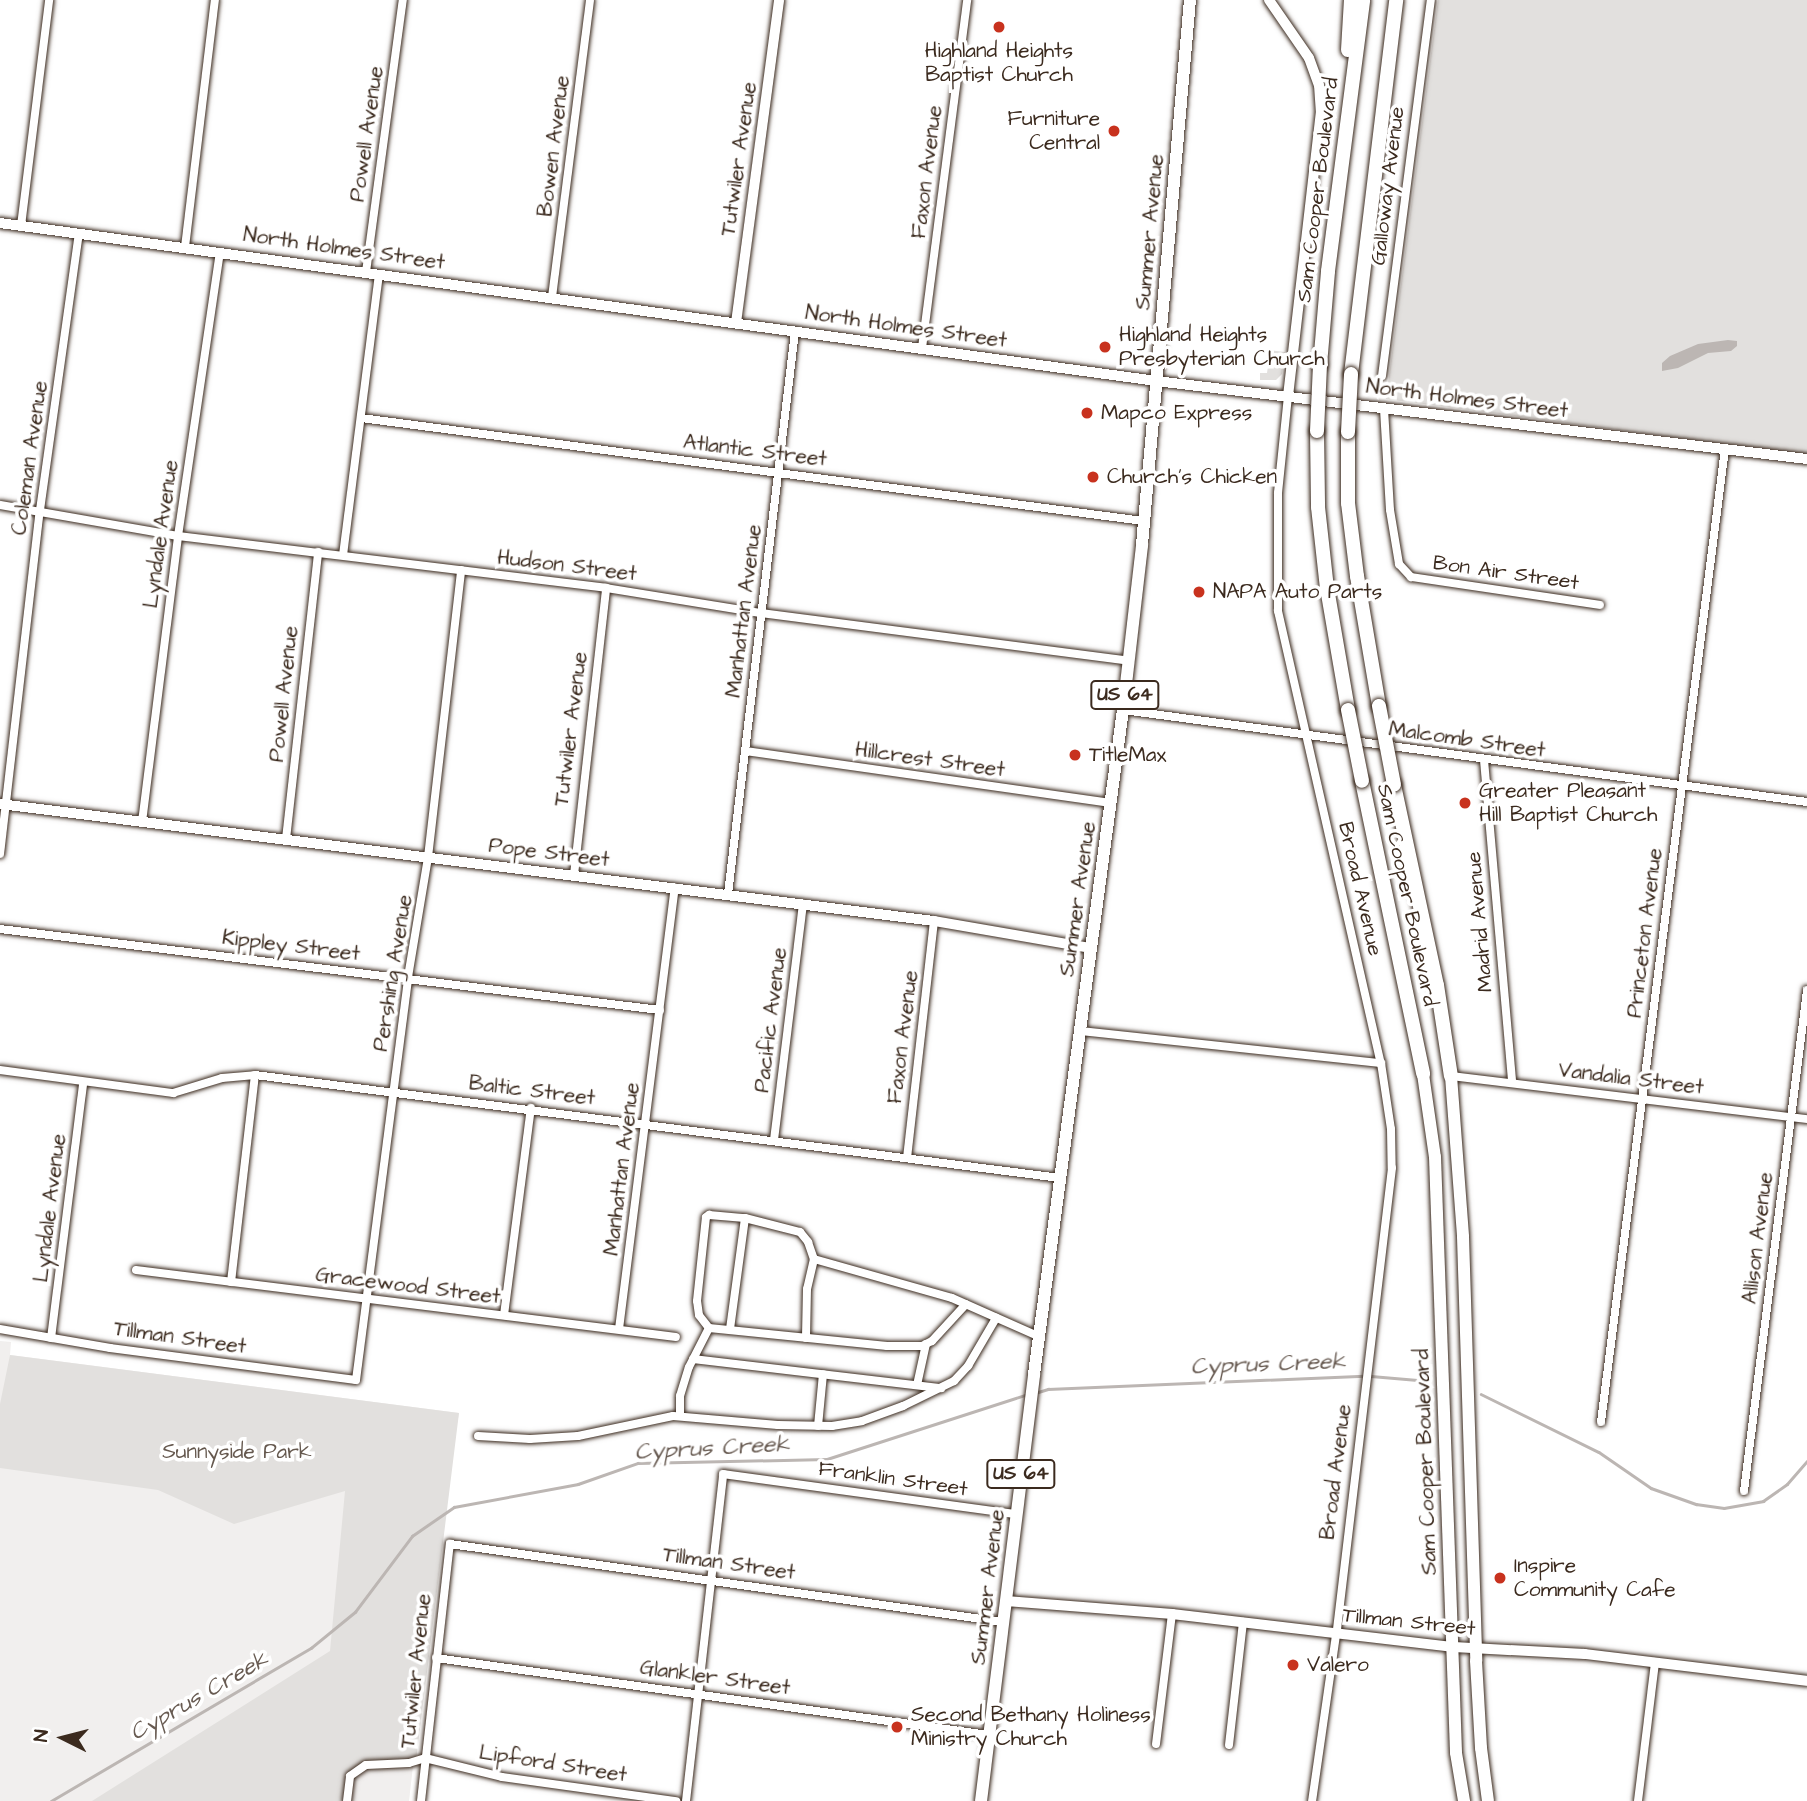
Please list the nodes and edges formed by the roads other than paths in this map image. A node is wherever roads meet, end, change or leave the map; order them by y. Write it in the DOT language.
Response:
graph roads {
  1 [pos="50,0"];
  2 [pos="215,0"];
  3 [pos="402,0"];
  4 [pos="590,0"];
  5 [pos="779,0"];
  6 [pos="967,0"];
  7 [pos="1190,0"];
  8 [pos="1269,0"];
  9 [pos="1351,0"];
  10 [pos="1363,0"];
  11 [pos="1395,0"];
  12 [pos="1431,0"];
  13 [pos="1341,167"];
  14 [pos="0,223"];
  15 [pos="21,226"];
  16 [pos="79,234"];
  17 [pos="185,247"];
  18 [pos="220,252"];
  19 [pos="366,272"];
  20 [pos="379,274"];
  21 [pos="552,297"];
  22 [pos="736,323"];
  23 [pos="795,331"];
  24 [pos="922,348"];
  25 [pos="1382,376"];
  26 [pos="1156,381"];
  27 [pos="1288,396"];
  28 [pos="1384,409"];
  29 [pos="361,418"];
  30 [pos="1725,448"];
  31 [pos="1807,459"];
  32 [pos="779,471"];
  33 [pos="0,505"];
  34 [pos="40,510"];
  35 [pos="1143,521"];
  36 [pos="178,536"];
  37 [pos="318,552"];
  38 [pos="343,555"];
  39 [pos="461,570"];
  40 [pos="606,587"];
  41 [pos="1600,605"];
  42 [pos="761,613"];
  43 [pos="1129,660"];
  44 [pos="1123,710"];
  45 [pos="1305,736"];
  46 [pos="746,751"];
  47 [pos="1484,760"];
  48 [pos="1681,787"];
  49 [pos="1807,802"];
  50 [pos="1111,803"];
  51 [pos="3,804"];
  52 [pos="142,822"];
  53 [pos="286,839"];
  54 [pos="0,854"];
  55 [pos="428,858"];
  56 [pos="574,875"];
  57 [pos="675,888"];
  58 [pos="728,894"];
  59 [pos="803,904"];
  60 [pos="934,921"];
  61 [pos="0,929"];
  62 [pos="1091,948"];
  63 [pos="408,977"];
  64 [pos="1807,990"];
  65 [pos="660,1010"];
  66 [pos="1080,1031"];
  67 [pos="1381,1063"];
  68 [pos="0,1070"];
  69 [pos="1423,1074"];
  70 [pos="255,1075"];
  71 [pos="1451,1076"];
  72 [pos="1512,1082"];
  73 [pos="83,1083"];
  74 [pos="393,1092"];
  75 [pos="1641,1098"];
  76 [pos="531,1108"];
  77 [pos="1791,1116"];
  78 [pos="1807,1118"];
  79 [pos="646,1123"];
  80 [pos="774,1140"];
  81 [pos="907,1158"];
  82 [pos="1060,1178"];
  83 [pos="745,1218"];
  84 [pos="814,1259"];
  85 [pos="136,1270"];
  86 [pos="231,1282"];
  87 [pos="368,1299"];
  88 [pos="966,1304"];
  89 [pos="504,1315"];
  90 [pos="996,1318"];
  91 [pos="709,1328"];
  92 [pos="0,1329"];
  93 [pos="620,1329"];
  94 [pos="730,1329"];
  95 [pos="676,1336"];
  96 [pos="1040,1337"];
  97 [pos="51,1338"];
  98 [pos="806,1338"];
  99 [pos="926,1344"];
  100 [pos="693,1359"];
  101 [pos="823,1374"];
  102 [pos="356,1380"];
  103 [pos="917,1385"];
  104 [pos="941,1388"];
  105 [pos="680,1416"];
  106 [pos="1601,1422"];
  107 [pos="818,1426"];
  108 [pos="478,1436"];
  109 [pos="1744,1491"];
  110 [pos="1016,1514"];
  111 [pos="450,1545"];
  112 [pos="712,1581"];
  113 [pos="1006,1601"];
  114 [pos="1172,1614"];
  115 [pos="1003,1622"];
  116 [pos="1243,1622"];
  117 [pos="1336,1634"];
  118 [pos="1454,1647"];
  119 [pos="1476,1649"];
  120 [pos="436,1658"];
  121 [pos="1655,1662"];
  122 [pos="1807,1681"];
  123 [pos="699,1694"];
  124 [pos="989,1734"];
  125 [pos="1156,1744"];
  126 [pos="1229,1745"];
  127 [pos="425,1758"];
  128 [pos="347,1801"];
  129 [pos="421,1801"];
  130 [pos="676,1801"];
  131 [pos="686,1801"];
  132 [pos="981,1801"];
  133 [pos="1312,1801"];
  134 [pos="1464,1801"];
  135 [pos="1488,1801"];
  136 [pos="1637,1801"];
  1 -- 15 [label="street"];
  2 -- 17 [label="street"];
  3 -- 19 [label="street, Powell Avenue"];
  4 -- 21 [label="street, Bowen Avenue"];
  5 -- 22 [label="street, Tutwiler Avenue"];
  6 -- 24 [label="street, Faxon Avenue"];
  7 -- 26 [label="main road, Summer Avenue / US 64"];
  8 -- 27 [label="street, Broad Avenue"];
  9 -- 13 [label="highway"];
  10 -- 13 [label="highway, Sam Cooper Boulevard"];
  11 -- 71 [label="highway, Sam Cooper Boulevard, bridge"];
  12 -- 25 [label="street, Galloway Avenue"];
  13 -- 69 [label="highway, Sam Cooper Boulevard, bridge"];
  14 -- 15 [label="street, North Holmes Street"];
  15 -- 16 [label="street, North Holmes Street"];
  16 -- 17 [label="street, North Holmes Street"];
  16 -- 34 [label="street, Coleman Avenue"];
  17 -- 18 [label="street, North Holmes Street"];
  18 -- 19 [label="street, North Holmes Street"];
  18 -- 36 [label="street, Lyndale Avenue"];
  19 -- 20 [label="street, North Holmes Street"];
  20 -- 21 [label="street, North Holmes Street"];
  20 -- 29 [label="street"];
  21 -- 22 [label="street, North Holmes Street"];
  22 -- 23 [label="street, North Holmes Street"];
  23 -- 24 [label="street, North Holmes Street"];
  23 -- 32 [label="street, Manhattan Avenue"];
  24 -- 26 [label="street, North Holmes Street"];
  26 -- 27 [label="main road, North Holmes Street"];
  26 -- 35 [label="main road, Summer Avenue / US 64"];
  27 -- 28 [label="main road, North Holmes Street"];
  27 -- 45 [label="street, Broad Avenue"];
  28 -- 30 [label="main road, North Holmes Street"];
  28 -- 41 [label="street, Bon Air Street"];
  29 -- 32 [label="street, Atlantic Street"];
  29 -- 38 [label="street"];
  30 -- 31 [label="main road, North Holmes Street"];
  30 -- 48 [label="street, Princeton Avenue"];
  32 -- 35 [label="street, Atlantic Street"];
  32 -- 42 [label="street, Manhattan Avenue"];
  33 -- 34 [label="street, Hudson Street"];
  34 -- 36 [label="street, Hudson Street"];
  34 -- 51 [label="street, Coleman Avenue"];
  35 -- 43 [label="main road, Summer Avenue / US 64"];
  36 -- 37 [label="street, Hudson Street"];
  36 -- 52 [label="street, Lyndale Avenue"];
  37 -- 38 [label="street, Hudson Street"];
  37 -- 53 [label="street, Powell Avenue"];
  38 -- 39 [label="street, Hudson Street"];
  39 -- 40 [label="street, Hudson Street"];
  39 -- 55 [label="street, Pershing Avenue"];
  40 -- 42 [label="street, Hudson Street"];
  40 -- 56 [label="street, Tutwiler Avenue"];
  42 -- 43 [label="street, Hudson Street"];
  42 -- 46 [label="street, Manhattan Avenue"];
  43 -- 44 [label="main road, Summer Avenue / US 64"];
  44 -- 45 [label="street, Malcomb Street"];
  44 -- 50 [label="main road, Summer Avenue / US 64"];
  45 -- 47 [label="street, Malcomb Street"];
  45 -- 67 [label="street, Broad Avenue"];
  46 -- 50 [label="street, Hillcrest Street"];
  46 -- 58 [label="street, Manhattan Avenue"];
  47 -- 48 [label="street, Malcomb Street"];
  47 -- 72 [label="street, Madrid Avenue"];
  48 -- 49 [label="street, Malcomb Street"];
  48 -- 75 [label="street, Princeton Avenue"];
  50 -- 62 [label="main road, Summer Avenue / US 64"];
  51 -- 52 [label="street, Pope Street"];
  51 -- 54 [label="street, Coleman Avenue"];
  52 -- 53 [label="street, Pope Street"];
  53 -- 55 [label="street, Pope Street"];
  55 -- 56 [label="street, Pope Street"];
  55 -- 63 [label="street, Pershing Avenue"];
  56 -- 57 [label="street, Pope Street"];
  57 -- 58 [label="street, Pope Street"];
  57 -- 65 [label="street, Manhattan Avenue"];
  58 -- 59 [label="street, Pope Street"];
  59 -- 60 [label="street, Pope Street"];
  59 -- 80 [label="street, Pacific Avenue"];
  60 -- 62 [label="street, Pope Street"];
  60 -- 81 [label="street, Faxon Avenue"];
  61 -- 63 [label="street, Kippley Street"];
  62 -- 66 [label="main road, Summer Avenue / US 64"];
  63 -- 65 [label="street, Kippley Street"];
  63 -- 74 [label="street, Pershing Avenue"];
  64 -- 77 [label="street, Allison Avenue"];
  65 -- 79 [label="street, Manhattan Avenue"];
  66 -- 67 [label="street"];
  66 -- 82 [label="main road, Summer Avenue / US 64"];
  67 -- 117 [label="street, Broad Avenue"];
  68 -- 73 [label="street, Baltic Street"];
  69 -- 118 [label="main road, Sam Cooper Boulevard"];
  70 -- 73 [label="street, Baltic Street"];
  70 -- 74 [label="street, Baltic Street"];
  70 -- 86 [label="street"];
  71 -- 72 [label="street, Vandalia Street"];
  71 -- 119 [label="main road, Sam Cooper Boulevard"];
  72 -- 75 [label="street, Vandalia Street"];
  73 -- 97 [label="street, Lyndale Avenue"];
  74 -- 76 [label="street, Baltic Street"];
  74 -- 87 [label="street, Pershing Avenue"];
  75 -- 77 [label="street, Vandalia Street"];
  75 -- 106 [label="street, Princeton Avenue"];
  76 -- 79 [label="street, Baltic Street"];
  76 -- 89 [label="street"];
  77 -- 78 [label="street, Vandalia Street"];
  77 -- 109 [label="street, Allison Avenue"];
  79 -- 80 [label="street, Baltic Street"];
  79 -- 93 [label="street, Manhattan Avenue"];
  80 -- 81 [label="street, Baltic Street"];
  81 -- 82 [label="street, Baltic Street"];
  82 -- 96 [label="main road, Summer Avenue / US 64"];
  83 -- 84 [label="street"];
  83 -- 91 [label="street"];
  83 -- 94 [label="street"];
  84 -- 88 [label="street"];
  84 -- 98 [label="street"];
  85 -- 86 [label="street, Gracewood Street"];
  86 -- 87 [label="street, Gracewood Street"];
  87 -- 89 [label="street, Gracewood Street"];
  87 -- 102 [label="street, Pershing Avenue"];
  88 -- 90 [label="street"];
  88 -- 99 [label="street"];
  89 -- 93 [label="street, Gracewood Street"];
  90 -- 96 [label="street"];
  90 -- 104 [label="street"];
  91 -- 94 [label="street"];
  91 -- 100 [label="street"];
  92 -- 97 [label="street, Tillman Street"];
  93 -- 95 [label="street, Gracewood Street"];
  94 -- 98 [label="street"];
  96 -- 110 [label="main road, Summer Avenue / US 64"];
  97 -- 102 [label="street, Tillman Street"];
  98 -- 99 [label="street"];
  99 -- 103 [label="street"];
  100 -- 101 [label="street"];
  100 -- 105 [label="street"];
  101 -- 103 [label="street"];
  101 -- 107 [label="street"];
  103 -- 104 [label="street"];
  104 -- 107 [label="street"];
  105 -- 107 [label="street"];
  105 -- 108 [label="street"];
  110 -- 112 [label="street, Franklin Street"];
  110 -- 113 [label="main road, Summer Avenue / US 64"];
  111 -- 112 [label="street, Tillman Street"];
  111 -- 120 [label="street, Tutwiler Avenue"];
  112 -- 115 [label="street, Tillman Street"];
  112 -- 123 [label="street"];
  113 -- 114 [label="main road, Tillman Street"];
  113 -- 115 [label="main road, Summer Avenue / US 64"];
  114 -- 116 [label="main road, Tillman Street"];
  114 -- 125 [label="street"];
  115 -- 124 [label="main road, Summer Avenue / US 64"];
  116 -- 117 [label="main road, Tillman Street"];
  116 -- 126 [label="street"];
  117 -- 118 [label="main road, Tillman Street"];
  117 -- 133 [label="street, Broad Avenue"];
  118 -- 119 [label="main road, Tillman Street"];
  118 -- 134 [label="main road, Sam Cooper Boulevard"];
  119 -- 121 [label="main road, Tillman Street"];
  119 -- 135 [label="main road, Sam Cooper Boulevard"];
  120 -- 123 [label="street, Glankler Street"];
  120 -- 127 [label="street, Tutwiler Avenue"];
  121 -- 122 [label="main road, Tillman Street"];
  121 -- 136 [label="street"];
  123 -- 124 [label="street, Glankler Street"];
  123 -- 131 [label="street"];
  124 -- 132 [label="main road, Summer Avenue / US 64"];
  127 -- 128 [label="street"];
  127 -- 129 [label="street, Tutwiler Avenue"];
  127 -- 130 [label="street, Lipford Street"];
}
